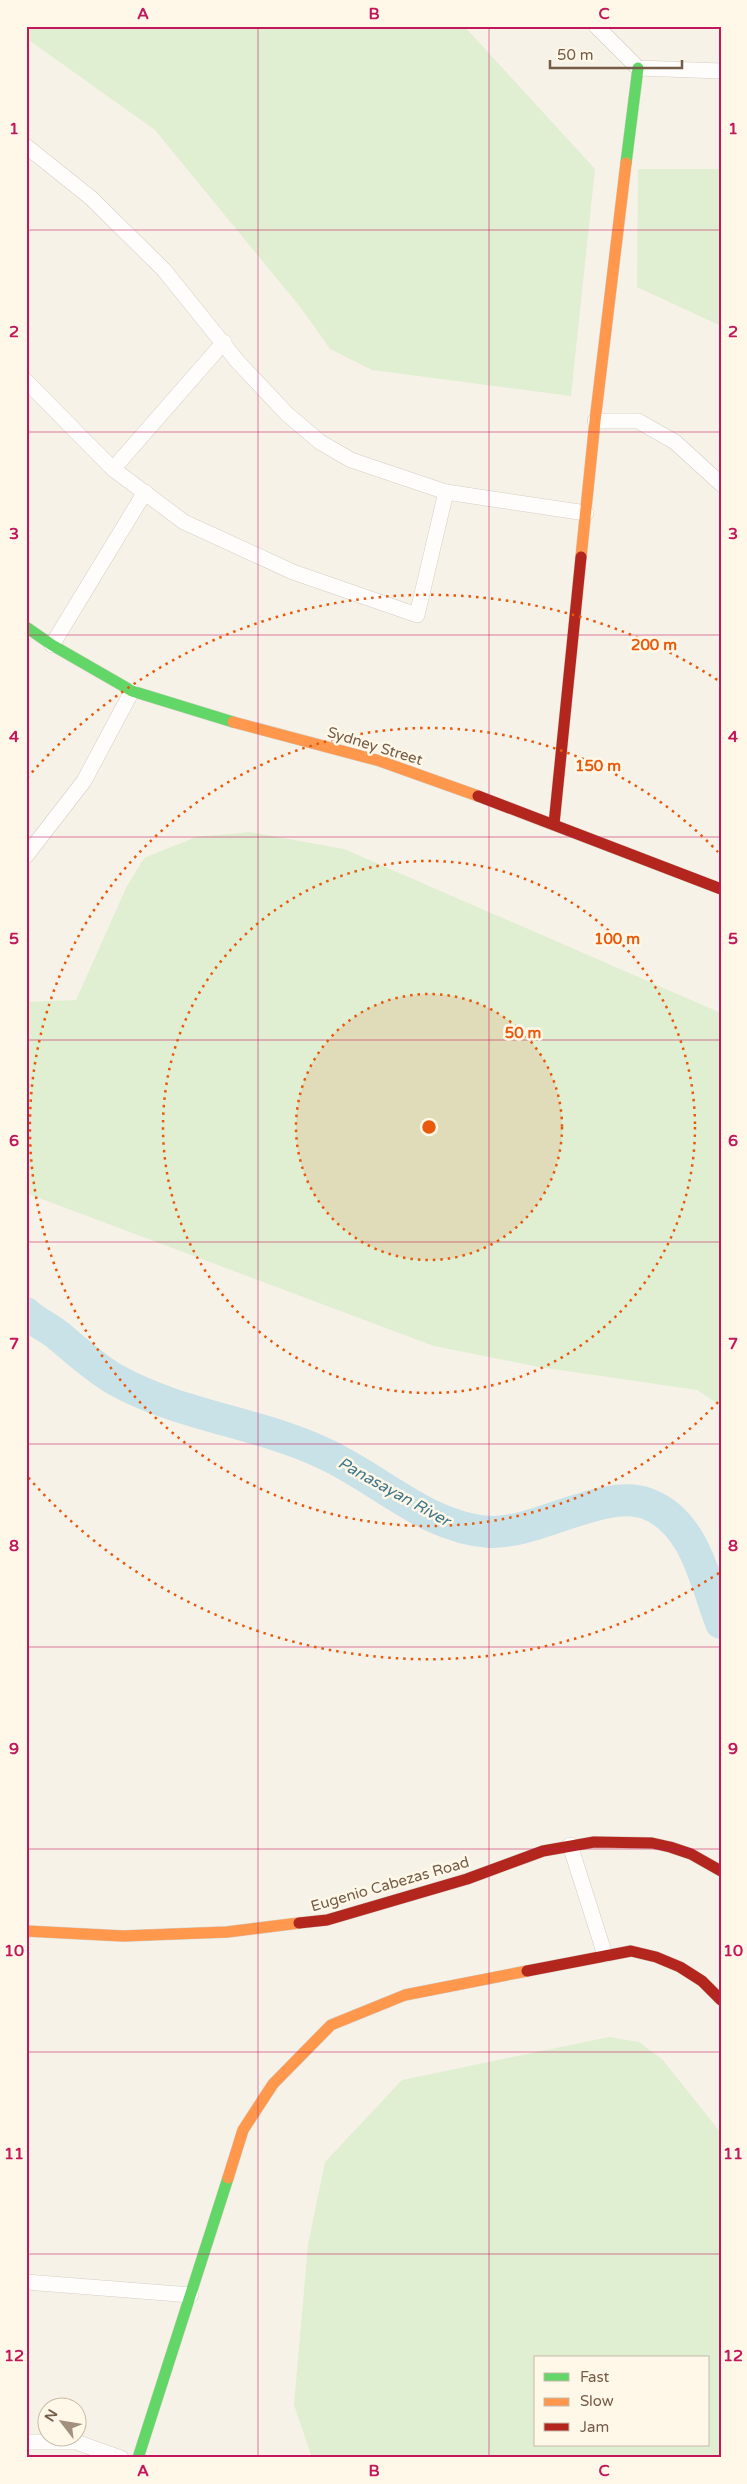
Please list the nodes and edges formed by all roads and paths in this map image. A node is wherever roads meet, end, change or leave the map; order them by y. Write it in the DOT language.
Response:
graph roads {
  1 [pos="596,26"];
  2 [pos="638,68"];
  3 [pos="721,71"];
  4 [pos="26,146"];
  5 [pos="224,342"];
  6 [pos="26,380"];
  7 [pos="595,421"];
  8 [pos="113,469"];
  9 [pos="721,484"];
  10 [pos="145,492"];
  11 [pos="446,492"];
  12 [pos="586,513"];
  13 [pos="26,627"];
  14 [pos="52,645"];
  15 [pos="132,691"];
  16 [pos="554,824"];
  17 [pos="26,856"];
  18 [pos="721,890"];
  19 [pos="570,1845"];
  20 [pos="721,1871"];
  21 [pos="26,1931"];
  22 [pos="605,1955"];
  23 [pos="721,2000"];
  24 [pos="26,2282"];
  25 [pos="191,2295"];
  26 [pos="26,2442"];
  27 [pos="121,2458"];
  28 [pos="138,2458"];
  1 -- 2 [label="street"];
  2 -- 3 [label="street"];
  2 -- 7 [label="street"];
  4 -- 5 [label="street"];
  5 -- 8 [label="street"];
  5 -- 11 [label="street"];
  6 -- 8 [label="street"];
  7 -- 9 [label="street"];
  7 -- 12 [label="street"];
  8 -- 10 [label="street"];
  10 -- 11 [label="street"];
  10 -- 14 [label="street"];
  11 -- 12 [label="street"];
  12 -- 16 [label="street"];
  13 -- 14 [label="street, Sydney Street"];
  14 -- 15 [label="street, Sydney Street"];
  15 -- 16 [label="street, Sydney Street"];
  15 -- 17 [label="street"];
  16 -- 18 [label="street, Sydney Street"];
  19 -- 20 [label="street, Eugenio Cabezas Road"];
  19 -- 21 [label="street, Eugenio Cabezas Road"];
  19 -- 22 [label="street"];
  22 -- 23 [label="street"];
  22 -- 25 [label="street"];
  24 -- 25 [label="street"];
  25 -- 28 [label="street"];
  26 -- 27 [label="street"];
}
